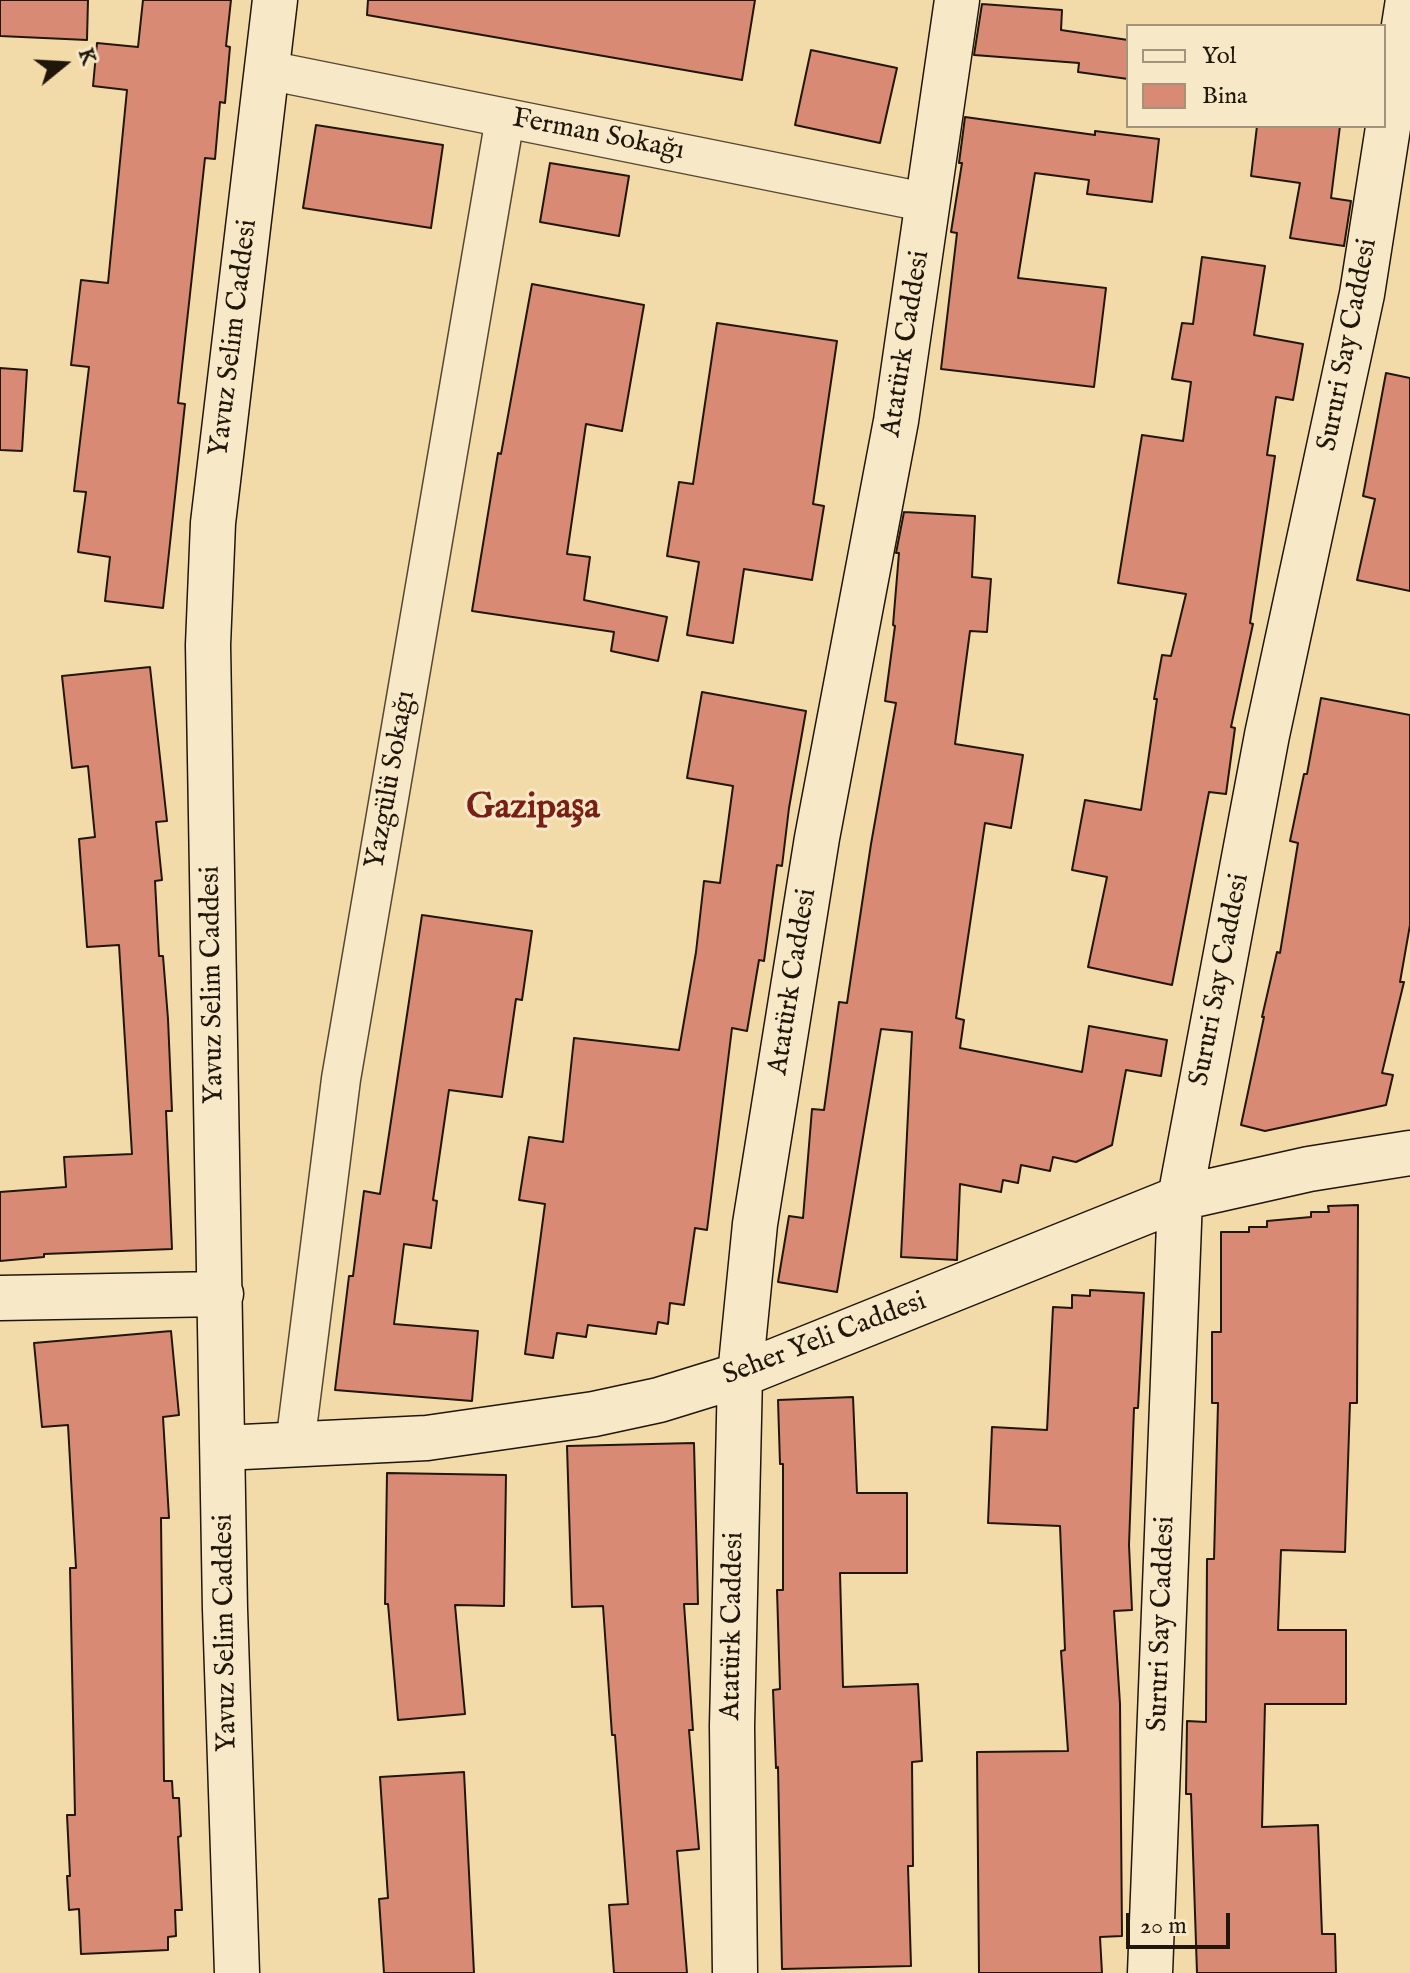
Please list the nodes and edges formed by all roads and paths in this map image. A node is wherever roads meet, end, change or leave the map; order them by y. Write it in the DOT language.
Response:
graph roads {
  1 [pos="275,0"];
  2 [pos="957,0"];
  3 [pos="1408,0"];
  4 [pos="267,70"];
  5 [pos="505,118"];
  6 [pos="929,203"];
  7 [pos="1410,1153"];
  8 [pos="1180,1198"];
  9 [pos="221,1294"];
  10 [pos="0,1298"];
  11 [pos="740,1375"];
  12 [pos="295,1445"];
  13 [pos="223,1448"];
  14 [pos="237,1973"];
  15 [pos="735,1973"];
  16 [pos="1150,1973"];
  1 -- 4 [label="street, Yavuz Selim Caddesi"];
  2 -- 6 [label="street, Atatürk Caddesi"];
  3 -- 8 [label="street, Sururi Say Caddesi"];
  4 -- 5 [label="street, Ferman Sokağı"];
  4 -- 9 [label="street, Yavuz Selim Caddesi"];
  5 -- 6 [label="street, Ferman Sokağı"];
  5 -- 12 [label="street, Yazgülü Sokağı"];
  6 -- 11 [label="street, Atatürk Caddesi"];
  7 -- 8 [label="street, Seher Yeli Caddesi"];
  8 -- 11 [label="street, Seher Yeli Caddesi"];
  8 -- 16 [label="street, Sururi Say Caddesi"];
  9 -- 10 [label="street"];
  9 -- 13 [label="street, Yavuz Selim Caddesi"];
  11 -- 12 [label="street, Seher Yeli Caddesi"];
  11 -- 15 [label="street, Atatürk Caddesi"];
  12 -- 13 [label="street, Seher Yeli Caddesi"];
  13 -- 14 [label="street, Yavuz Selim Caddesi"];
}
